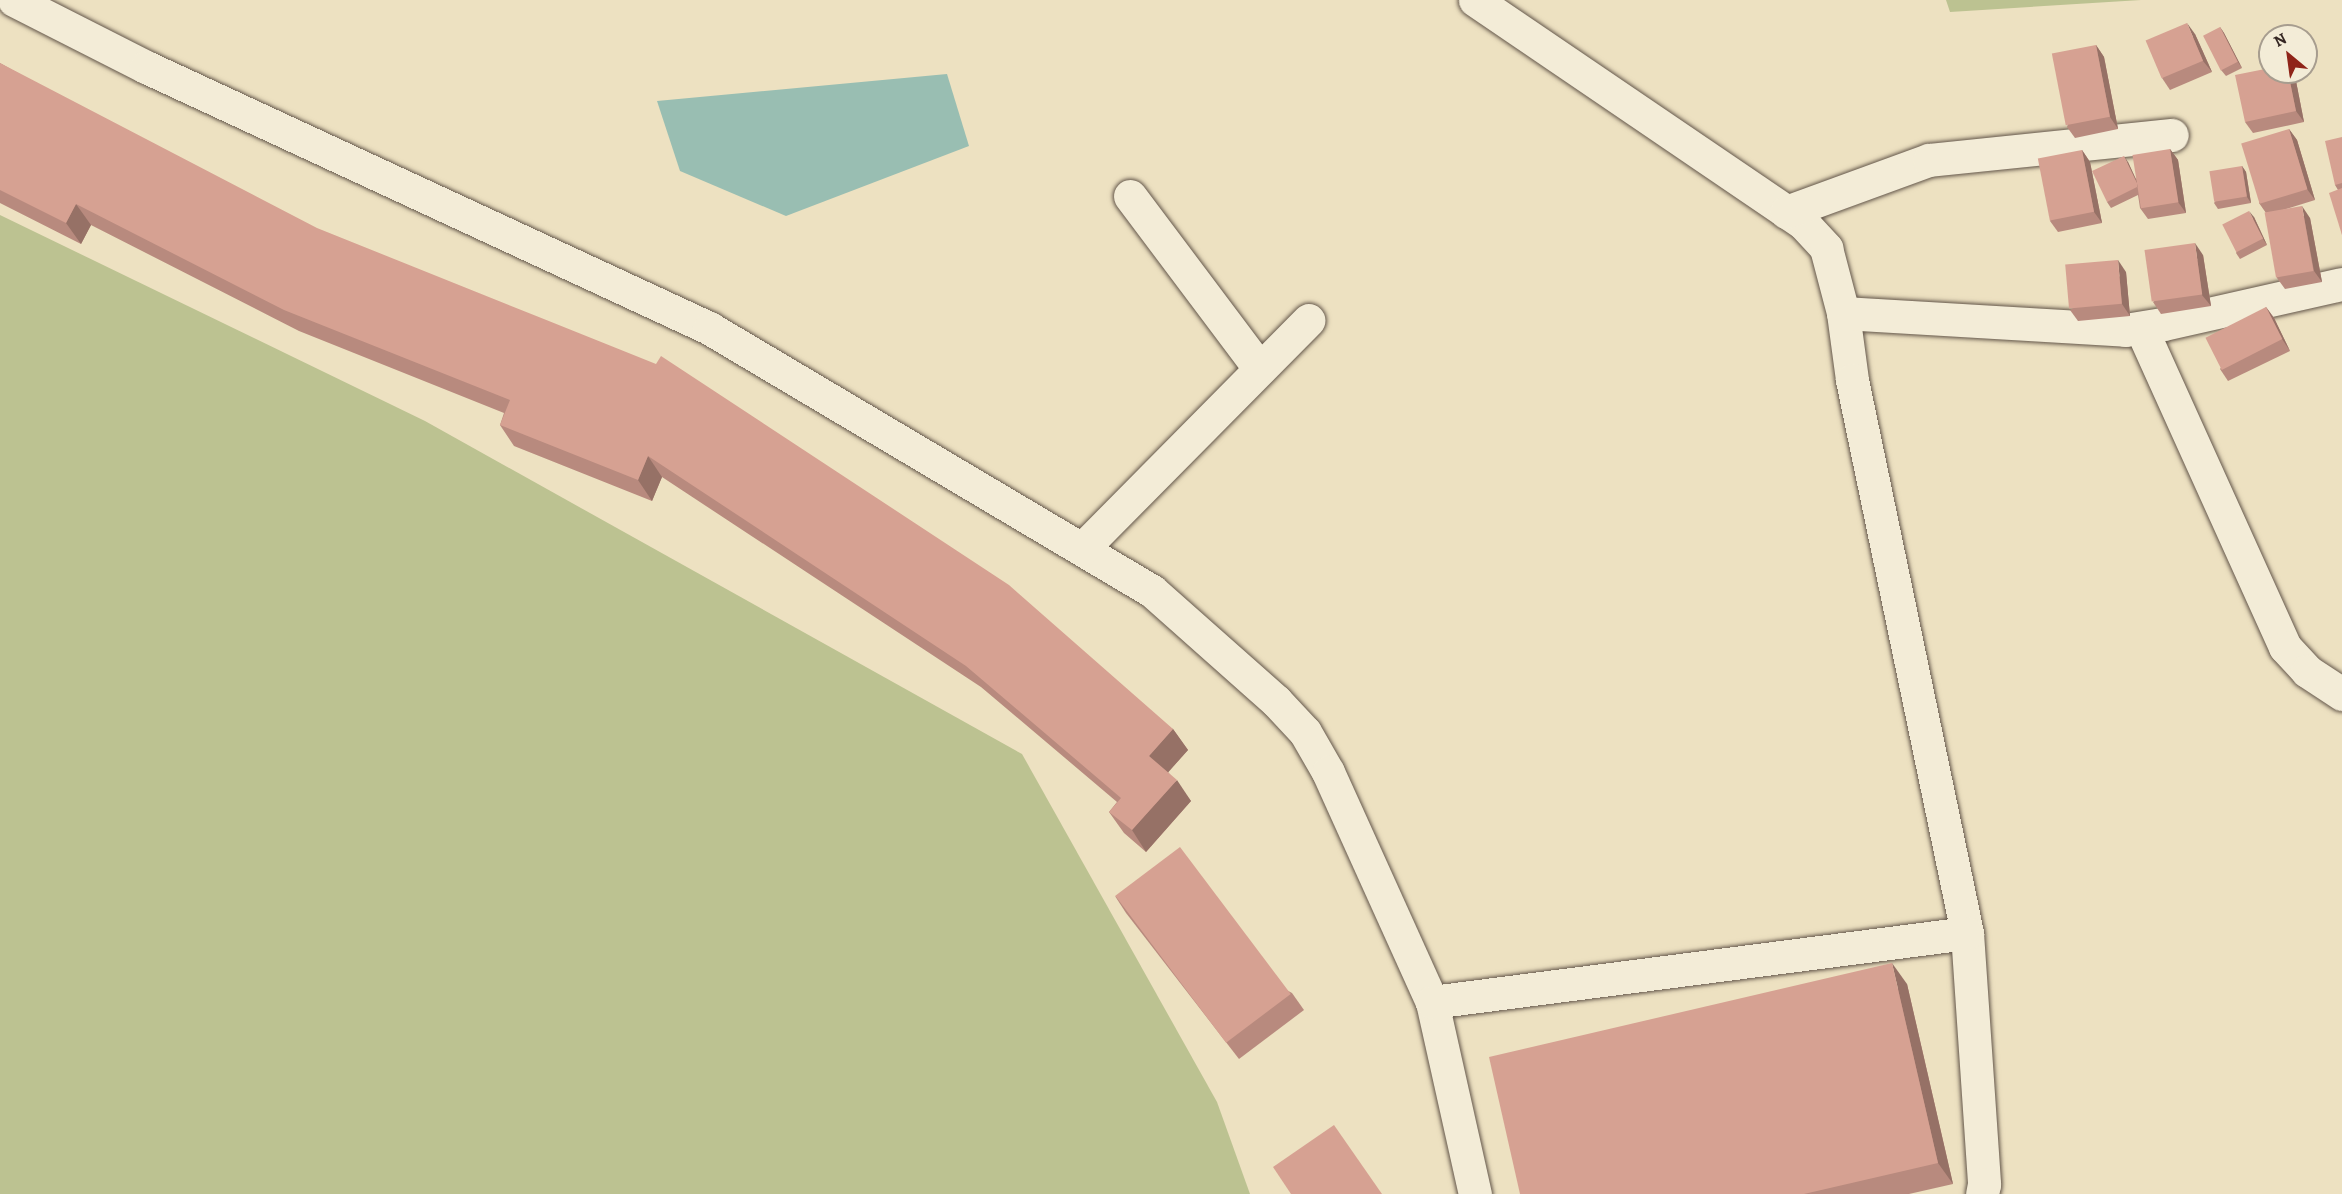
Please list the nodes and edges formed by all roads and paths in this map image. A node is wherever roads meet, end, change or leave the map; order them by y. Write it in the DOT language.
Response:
graph roads {
  1 [pos="15,0"];
  2 [pos="1475,0"];
  3 [pos="2172,135"];
  4 [pos="1130,196"];
  5 [pos="1786,212"];
  6 [pos="2342,284"];
  7 [pos="1843,313"];
  8 [pos="1309,320"];
  9 [pos="2141,328"];
  10 [pos="1260,369"];
  11 [pos="1082,549"];
  12 [pos="2342,694"];
  13 [pos="1967,933"];
  14 [pos="1432,1002"];
  15 [pos="1475,1194"];
  16 [pos="1982,1194"];
  1 -- 11 [label="street"];
  2 -- 5 [label="street"];
  3 -- 5 [label="street"];
  4 -- 10 [label="street"];
  5 -- 7 [label="street"];
  6 -- 9 [label="street"];
  7 -- 9 [label="street"];
  7 -- 13 [label="street"];
  8 -- 10 [label="street"];
  9 -- 12 [label="street"];
  10 -- 11 [label="street"];
  11 -- 14 [label="street"];
  13 -- 14 [label="street"];
  13 -- 16 [label="street"];
  14 -- 15 [label="street"];
}
